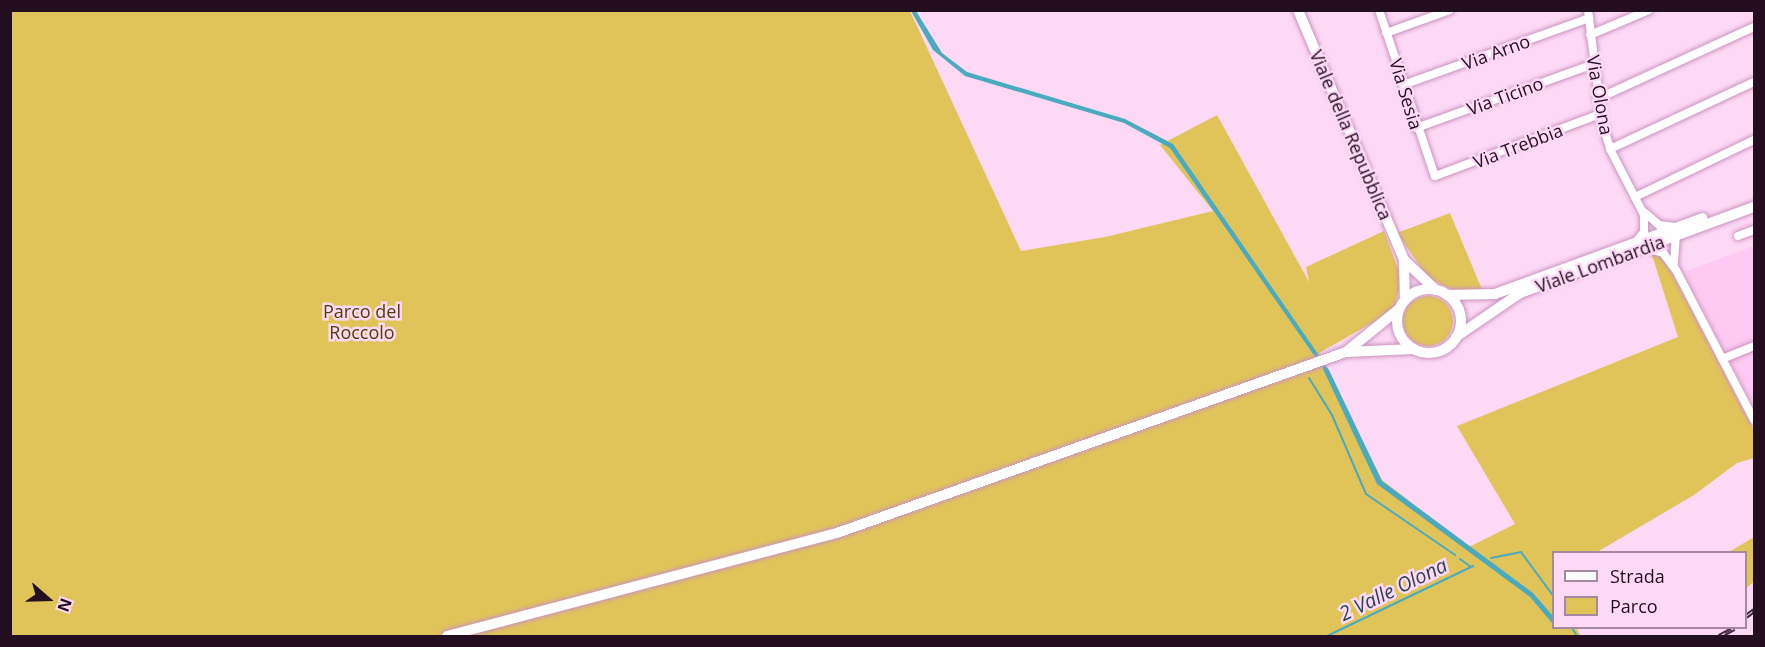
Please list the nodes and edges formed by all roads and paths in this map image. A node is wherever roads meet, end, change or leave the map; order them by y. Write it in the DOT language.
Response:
graph roads {
  1 [pos="1298,10"];
  2 [pos="1379,10"];
  3 [pos="1450,10"];
  4 [pos="1649,10"];
  5 [pos="1589,14"];
  6 [pos="1755,27"];
  7 [pos="1386,33"];
  8 [pos="1590,35"];
  9 [pos="1593,64"];
  10 [pos="1755,81"];
  11 [pos="1403,85"];
  12 [pos="1597,99"];
  13 [pos="1600,114"];
  14 [pos="1416,128"];
  15 [pos="1755,140"];
  16 [pos="1610,149"];
  17 [pos="1435,176"];
  18 [pos="1635,197"];
  19 [pos="1755,200"];
  20 [pos="1755,207"];
  21 [pos="1641,209"];
  22 [pos="1755,230"];
  23 [pos="1678,232"];
  24 [pos="1738,236"];
  25 [pos="1638,246"];
  26 [pos="1404,260"];
  27 [pos="1676,270"];
  28 [pos="1436,290"];
  29 [pos="1446,295"];
  30 [pos="1402,304"];
  31 [pos="1456,337"];
  32 [pos="1755,346"];
  33 [pos="1414,349"];
  34 [pos="1346,352"];
  35 [pos="1722,359"];
  36 [pos="1755,420"];
  37 [pos="447,636"];
  1 -- 26 [label="main road, Viale della Repubblica"];
  2 -- 7 [label="street, Via Sesia"];
  3 -- 7 [label="street"];
  4 -- 8 [label="street"];
  5 -- 8 [label="street, Via Olona"];
  5 -- 11 [label="street, Via Arno"];
  6 -- 12 [label="street"];
  7 -- 11 [label="street, Via Sesia"];
  8 -- 9 [label="street, Via Olona"];
  9 -- 12 [label="street, Via Olona"];
  9 -- 14 [label="street, Via Ticino"];
  10 -- 16 [label="street"];
  11 -- 14 [label="street, Via Sesia"];
  12 -- 13 [label="street, Via Olona"];
  13 -- 16 [label="street, Via Olona"];
  13 -- 17 [label="street, Via Trebbia"];
  14 -- 17 [label="street, Via Sesia"];
  15 -- 18 [label="street"];
  16 -- 18 [label="street, Via Olona"];
  18 -- 21 [label="street, Via Olona"];
  19 -- 23 [label="main road, Viale Lombardia"];
  20 -- 23 [label="main road, Viale Lombardia"];
  21 -- 23 [label="street, Via Olona"];
  21 -- 25 [label="street, Via Olona"];
  22 -- 24 [label="street"];
  23 -- 25 [label="main road, Viale Lombardia"];
  23 -- 27 [label="street"];
  25 -- 27 [label="street"];
  25 -- 29 [label="main road, Viale Lombardia"];
  25 -- 31 [label="main road, Viale Lombardia"];
  26 -- 28 [label="main road"];
  26 -- 30 [label="main road"];
  27 -- 35 [label="street"];
  28 -- 29 [label="main road"];
  28 -- 30 [label="main road"];
  29 -- 31 [label="main road"];
  30 -- 33 [label="main road"];
  30 -- 34 [label="main road"];
  31 -- 33 [label="main road"];
  32 -- 35 [label="street"];
  33 -- 34 [label="main road"];
  34 -- 37 [label="main road"];
  35 -- 36 [label="street"];
}
